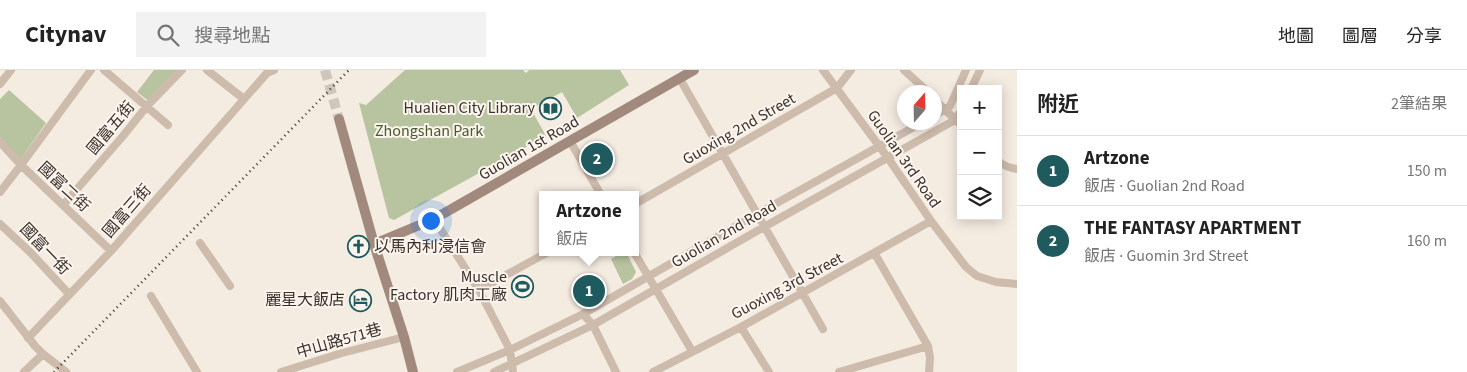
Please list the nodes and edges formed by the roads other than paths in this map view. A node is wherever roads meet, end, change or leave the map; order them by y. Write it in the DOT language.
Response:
graph roads {
  1 [pos="11,70"];
  2 [pos="90,70"];
  3 [pos="104,70"];
  4 [pos="182,70"];
  5 [pos="207,70"];
  6 [pos="274,70"];
  7 [pos="694,70"];
  8 [pos="824,70"];
  9 [pos="851,70"];
  10 [pos="904,70"];
  11 [pos="966,70"];
  12 [pos="980,70"];
  13 [pos="680,79"];
  14 [pos="0,84"];
  15 [pos="920,85"];
  16 [pos="973,85"];
  17 [pos="836,88"];
  18 [pos="244,99"];
  19 [pos="147,106"];
  20 [pos="942,107"];
  21 [pos="945,110"];
  22 [pos="942,112"];
  23 [pos="339,119"];
  24 [pos="957,121"];
  25 [pos="957,123"];
  26 [pos="168,125"];
  27 [pos="909,130"];
  28 [pos="570,141"];
  29 [pos="0,142"];
  30 [pos="879,148"];
  31 [pos="723,155"];
  32 [pos="888,158"];
  33 [pos="1002,164"];
  34 [pos="21,165"];
  35 [pos="1017,169"];
  36 [pos="599,191"];
  37 [pos="0,192"];
  38 [pos="639,202"];
  39 [pos="64,204"];
  40 [pos="757,214"];
  41 [pos="434,219"];
  42 [pos="931,221"];
  43 [pos="0,224"];
  44 [pos="764,227"];
  45 [pos="200,244"];
  46 [pos="374,244"];
  47 [pos="111,250"];
  48 [pos="875,254"];
  49 [pos="541,256"];
  50 [pos="636,256"];
  51 [pos="649,277"];
  52 [pos="1017,284"];
  53 [pos="230,286"];
  54 [pos="479,290"];
  55 [pos="656,290"];
  56 [pos="802,293"];
  57 [pos="69,294"];
  58 [pos="152,296"];
  59 [pos="0,301"];
  60 [pos="583,314"];
  61 [pos="593,325"];
  62 [pos="741,327"];
  63 [pos="823,329"];
  64 [pos="404,337"];
  65 [pos="28,338"];
  66 [pos="928,346"];
  67 [pos="510,350"];
  68 [pos="692,351"];
  69 [pos="42,354"];
  70 [pos="512,368"];
  71 [pos="28,370"];
  72 [pos="66,372"];
  73 [pos="197,372"];
  74 [pos="281,372"];
  75 [pos="413,372"];
  76 [pos="457,372"];
  77 [pos="494,372"];
  78 [pos="616,372"];
  79 [pos="653,372"];
  80 [pos="769,372"];
  81 [pos="839,372"];
  82 [pos="929,372"];
  1 -- 14 [label="street"];
  2 -- 34 [label="street"];
  3 -- 19 [label="street"];
  4 -- 19 [label="street, 國富五街"];
  5 -- 18 [label="street"];
  6 -- 18 [label="street, 國富三街"];
  7 -- 13 [label="street, Guolian 1st Road"];
  8 -- 17 [label="street, Guolian 3rd Road"];
  9 -- 17 [label="street, Guoxing 2nd Street"];
  10 -- 15 [label="street"];
  11 -- 21 [label="street"];
  12 -- 16 [label="street"];
  13 -- 28 [label="street, Guolian 1st Road"];
  13 -- 31 [label="street"];
  17 -- 30 [label="street, Guolian 3rd Road"];
  17 -- 31 [label="street, Guoxing 2nd Street"];
  18 -- 47 [label="street, 國富三街"];
  19 -- 26 [label="street"];
  19 -- 39 [label="street, 國富五街"];
  20 -- 21 [label="street"];
  21 -- 22 [label="street"];
  21 -- 24 [label="street"];
  23 -- 46 [label="street"];
  25 -- 32 [label="street, Guolian 2nd Road"];
  27 -- 30 [label="street, Guolian 2nd Road"];
  28 -- 36 [label="street"];
  28 -- 41 [label="street, Guolian 1st Road"];
  29 -- 34 [label="street, 國富二街"];
  30 -- 32 [label="street, Guolian 3rd Road"];
  30 -- 40 [label="street, Guolian 2nd Road"];
  31 -- 38 [label="street, Guoxing 2nd Street"];
  31 -- 40 [label="street"];
  32 -- 42 [label="street, Guolian 3rd Road"];
  32 -- 44 [label="street, Guolian 2nd Road"];
  33 -- 35 [label="street"];
  34 -- 37 [label="street"];
  34 -- 39 [label="street, 國富二街"];
  39 -- 47 [label="street, 國富二街"];
  40 -- 44 [label="street"];
  40 -- 51 [label="street, Guolian 2nd Road"];
  41 -- 46 [label="street, Guolian 1st Road"];
  41 -- 54 [label="street"];
  42 -- 48 [label="street, Guoxing 3rd Street"];
  42 -- 52 [label="street, Guolian 3rd Road"];
  43 -- 57 [label="street, 國富一街"];
  44 -- 55 [label="street, Guolian 2nd Road"];
  44 -- 56 [label="street"];
  45 -- 53 [label="street"];
  46 -- 64 [label="street"];
  47 -- 57 [label="street, 國富三街"];
  48 -- 56 [label="street, Guoxing 3rd Street"];
  48 -- 66 [label="street"];
  49 -- 54 [label="street"];
  50 -- 51 [label="street"];
  51 -- 55 [label="street"];
  51 -- 60 [label="street, Guolian 2nd Road"];
  54 -- 67 [label="street"];
  55 -- 61 [label="street, Guolian 2nd Road"];
  55 -- 68 [label="street"];
  56 -- 62 [label="street, Guoxing 3rd Street"];
  56 -- 63 [label="street"];
  57 -- 65 [label="street, 國富三街"];
  58 -- 73 [label="street"];
  59 -- 65 [label="street"];
  60 -- 61 [label="street"];
  60 -- 67 [label="street, Guolian 2nd Road"];
  61 -- 70 [label="street, Guolian 2nd Road"];
  61 -- 78 [label="street"];
  62 -- 68 [label="street, Guoxing 3rd Street"];
  62 -- 80 [label="street"];
  64 -- 74 [label="street, 中山路571巷"];
  64 -- 75 [label="street"];
  65 -- 69 [label="street"];
  66 -- 81 [label="street"];
  66 -- 82 [label="street"];
  67 -- 70 [label="street"];
  67 -- 76 [label="street, Guolian 2nd Road"];
  68 -- 79 [label="street, Guoxing 3rd Street"];
  69 -- 71 [label="street"];
  69 -- 72 [label="street"];
  70 -- 77 [label="street, Guolian 2nd Road"];
}
